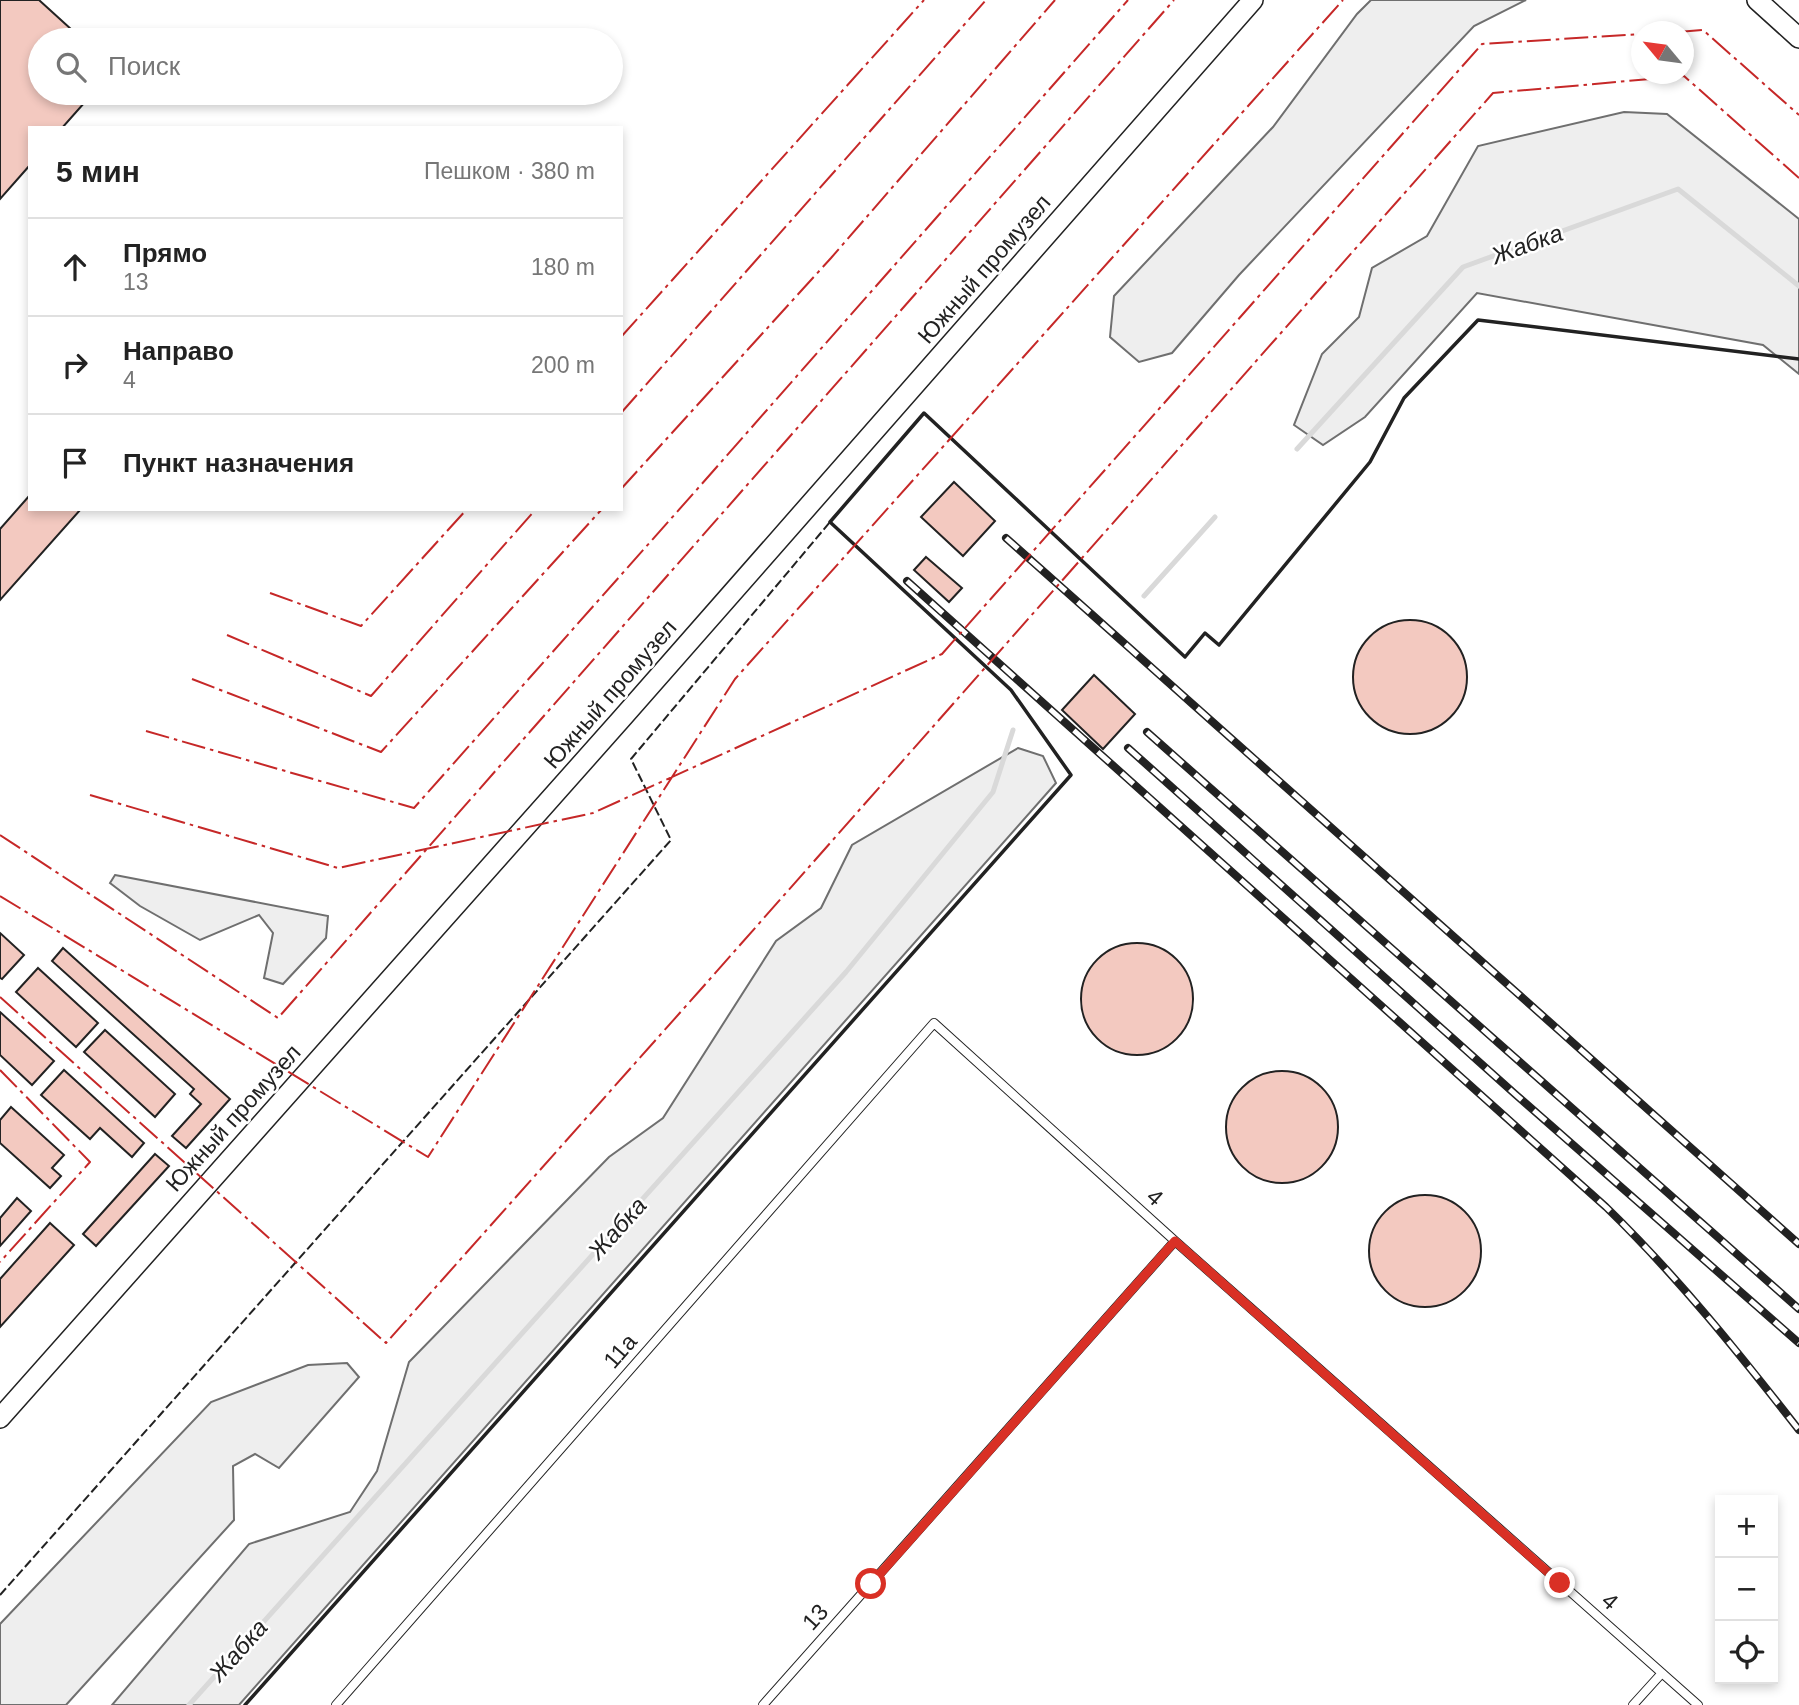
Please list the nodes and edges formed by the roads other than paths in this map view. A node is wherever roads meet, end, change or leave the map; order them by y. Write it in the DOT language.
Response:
graph roads {
  1 [pos="1253,0"];
  2 [pos="1757,0"];
  3 [pos="1799,38"];
  4 [pos="934,1023"];
  5 [pos="1175,1241"];
  6 [pos="0,1418"];
  7 [pos="1662,1673"];
  8 [pos="336,1705"];
  9 [pos="763,1705"];
  10 [pos="1633,1705"];
  11 [pos="1698,1705"];
  1 -- 6 [label="street, Южный промузел"];
  2 -- 3 [label="street"];
  4 -- 5 [label="lane, 4 / 4"];
  4 -- 8 [label="lane, 11a / 11a"];
  5 -- 7 [label="lane, 4 / 4"];
  5 -- 9 [label="lane, 13 / 13"];
  7 -- 10 [label="lane"];
  7 -- 11 [label="lane, 4 / 4"];
}
